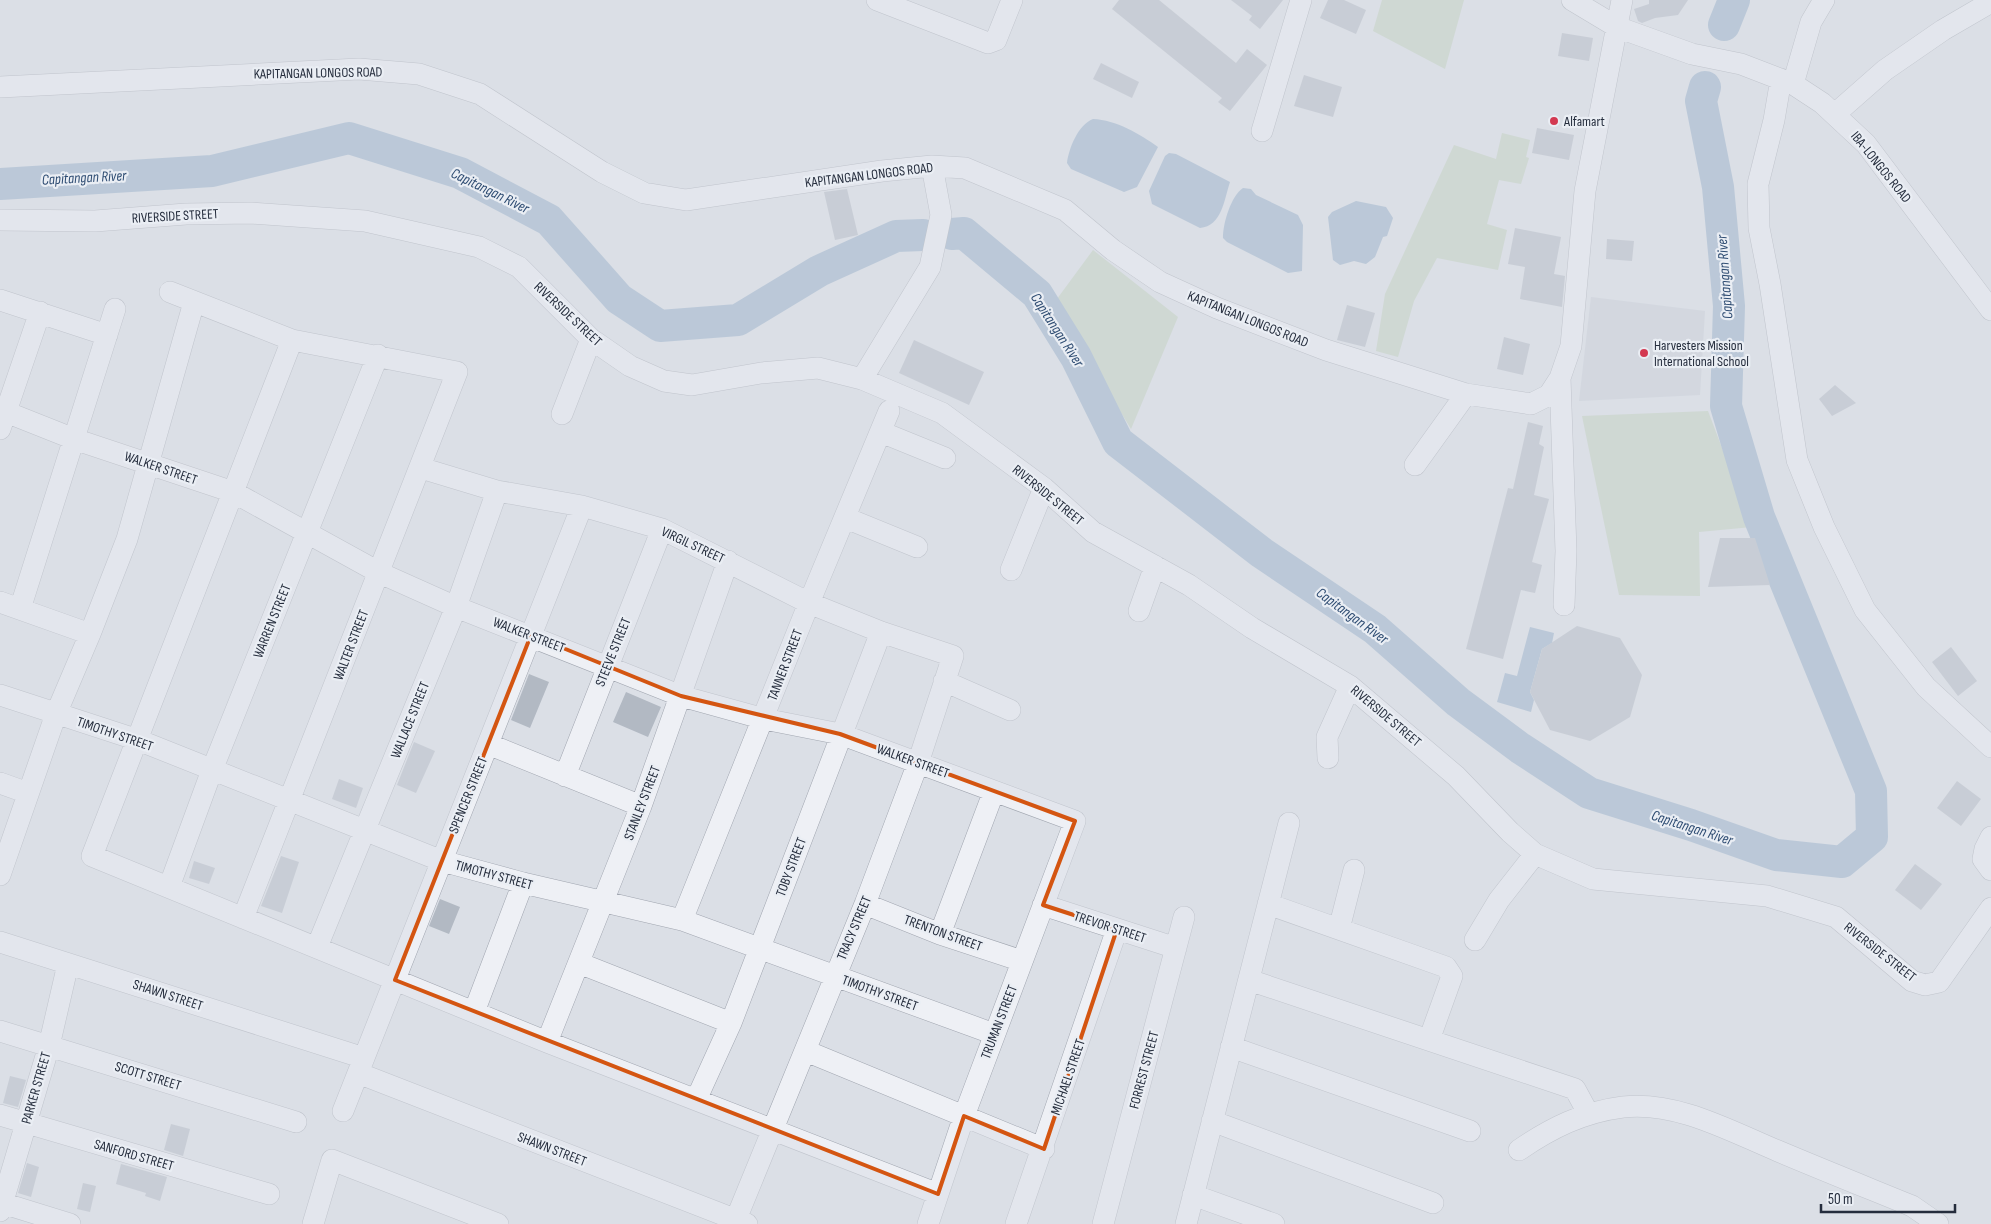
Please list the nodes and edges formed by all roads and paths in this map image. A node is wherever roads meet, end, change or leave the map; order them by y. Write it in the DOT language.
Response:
graph roads {
  1 [pos="876,0"];
  2 [pos="1012,0"];
  3 [pos="1301,0"];
  4 [pos="1572,0"];
  5 [pos="1622,0"];
  6 [pos="1824,0"];
  7 [pos="1991,2"];
  8 [pos="1617,27"];
  9 [pos="1787,82"];
  10 [pos="0,87"];
  11 [pos="1835,114"];
  12 [pos="1262,132"];
  13 [pos="932,166"];
  14 [pos="0,220"];
  15 [pos="170,292"];
  16 [pos="0,300"];
  17 [pos="194,302"];
  18 [pos="115,308"];
  19 [pos="1991,310"];
  20 [pos="40,312"];
  21 [pos="107,335"];
  22 [pos="292,340"];
  23 [pos="591,340"];
  24 [pos="378,356"];
  25 [pos="1560,378"];
  26 [pos="862,380"];
  27 [pos="1466,394"];
  28 [pos="890,411"];
  29 [pos="562,414"];
  30 [pos="2,416"];
  31 [pos="881,432"];
  32 [pos="74,439"];
  33 [pos="945,458"];
  34 [pos="149,464"];
  35 [pos="1415,465"];
  36 [pos="421,468"];
  37 [pos="1044,488"];
  38 [pos="497,491"];
  39 [pos="233,492"];
  40 [pos="582,506"];
  41 [pos="846,518"];
  42 [pos="662,529"];
  43 [pos="308,532"];
  44 [pos="917,547"];
  45 [pos="728,561"];
  46 [pos="1155,566"];
  47 [pos="1011,570"];
  48 [pos="380,572"];
  49 [pos="0,602"];
  50 [pos="809,603"];
  51 [pos="1564,605"];
  52 [pos="456,607"];
  53 [pos="20,609"];
  54 [pos="1139,611"];
  55 [pos="881,632"];
  56 [pos="90,634"];
  57 [pos="531,635"];
  58 [pos="953,656"];
  59 [pos="607,665"];
  60 [pos="944,681"];
  61 [pos="1350,686"];
  62 [pos="0,695"];
  63 [pos="682,696"];
  64 [pos="1010,710"];
  65 [pos="56,714"];
  66 [pos="764,719"];
  67 [pos="840,734"];
  68 [pos="138,740"];
  69 [pos="488,744"];
  70 [pos="1991,747"];
  71 [pos="1328,758"];
  72 [pos="918,763"];
  73 [pos="212,770"];
  74 [pos="565,776"];
  75 [pos="0,783"];
  76 [pos="994,790"];
  77 [pos="28,793"];
  78 [pos="290,800"];
  79 [pos="641,806"];
  80 [pos="1075,821"];
  81 [pos="1289,823"];
  82 [pos="366,829"];
  83 [pos="1991,837"];
  84 [pos="1535,854"];
  85 [pos="442,861"];
  86 [pos="1354,870"];
  87 [pos="1991,870"];
  88 [pos="1,871"];
  89 [pos="523,883"];
  90 [pos="169,887"];
  91 [pos="604,901"];
  92 [pos="865,904"];
  93 [pos="1268,904"];
  94 [pos="1043,905"];
  95 [pos="1991,908"];
  96 [pos="1184,916"];
  97 [pos="243,918"];
  98 [pos="682,920"];
  99 [pos="1118,929"];
  100 [pos="1338,929"];
  101 [pos="940,934"];
  102 [pos="1474,940"];
  103 [pos="0,942"];
  104 [pos="317,947"];
  105 [pos="760,948"];
  106 [pos="1176,948"];
  107 [pos="1022,961"];
  108 [pos="578,962"];
  109 [pos="68,964"];
  110 [pos="834,976"];
  111 [pos="395,980"];
  112 [pos="1249,980"];
  113 [pos="474,1012"];
  114 [pos="731,1023"];
  115 [pos="0,1031"];
  116 [pos="994,1034"];
  117 [pos="1429,1040"];
  118 [pos="547,1042"];
  119 [pos="49,1046"];
  120 [pos="1231,1047"];
  121 [pos="806,1051"];
  122 [pos="361,1066"];
  123 [pos="696,1100"];
  124 [pos="343,1111"];
  125 [pos="1588,1113"];
  126 [pos="0,1115"];
  127 [pos="964,1116"];
  128 [pos="1212,1121"];
  129 [pos="296,1122"];
  130 [pos="26,1124"];
  131 [pos="773,1131"];
  132 [pos="1470,1131"];
  133 [pos="1044,1149"];
  134 [pos="1519,1150"];
  135 [pos="269,1194"];
  136 [pos="938,1194"];
  137 [pos="1193,1195"];
  138 [pos="1433,1203"];
  139 [pos="1,1207"];
  140 [pos="739,1223"];
  141 [pos="70,1224"];
  142 [pos="313,1224"];
  143 [pos="498,1224"];
  144 [pos="928,1224"];
  145 [pos="1016,1224"];
  146 [pos="1103,1224"];
  147 [pos="1186,1224"];
  148 [pos="1274,1224"];
  149 [pos="1938,1224"];
  1 -- 2 [label="street"];
  3 -- 12 [label="street"];
  4 -- 8 [label="street, IBA-LONGOS ROAD"];
  5 -- 8 [label="street, KAPITANGAN LONGOS ROAD"];
  6 -- 9 [label="street"];
  7 -- 11 [label="street"];
  8 -- 9 [label="street, IBA-LONGOS ROAD"];
  8 -- 25 [label="street, KAPITANGAN LONGOS ROAD"];
  9 -- 11 [label="street, IBA-LONGOS ROAD"];
  9 -- 70 [label="street"];
  10 -- 13 [label="street, KAPITANGAN LONGOS ROAD"];
  11 -- 19 [label="street, IBA-LONGOS ROAD"];
  13 -- 26 [label="street"];
  13 -- 27 [label="street, KAPITANGAN LONGOS ROAD"];
  14 -- 23 [label="street, RIVERSIDE STREET"];
  15 -- 17 [label="street"];
  16 -- 20 [label="street"];
  17 -- 22 [label="street"];
  17 -- 34 [label="street"];
  18 -- 21 [label="street"];
  20 -- 21 [label="street"];
  20 -- 30 [label="street"];
  21 -- 32 [label="street"];
  22 -- 24 [label="street"];
  22 -- 39 [label="street"];
  23 -- 26 [label="street, RIVERSIDE STREET"];
  23 -- 29 [label="street"];
  24 -- 36 [label="street, WALTER STREET"];
  24 -- 43 [label="street, WARREN STREET"];
  25 -- 27 [label="street, KAPITANGAN LONGOS ROAD"];
  25 -- 51 [label="street"];
  26 -- 37 [label="street, RIVERSIDE STREET"];
  27 -- 35 [label="street"];
  28 -- 31 [label="street, TANNER STREET"];
  30 -- 32 [label="street, WALKER STREET"];
  31 -- 33 [label="street"];
  31 -- 41 [label="street, TANNER STREET"];
  32 -- 34 [label="street, WALKER STREET"];
  32 -- 53 [label="street"];
  34 -- 39 [label="street, WALKER STREET"];
  34 -- 56 [label="street"];
  36 -- 38 [label="street, VIRGIL STREET"];
  36 -- 48 [label="street, WALTER STREET"];
  37 -- 46 [label="street, RIVERSIDE STREET"];
  37 -- 47 [label="street"];
  38 -- 40 [label="street, VIRGIL STREET"];
  38 -- 52 [label="street, WALLACE STREET"];
  39 -- 43 [label="street, WALKER STREET"];
  39 -- 68 [label="street"];
  40 -- 42 [label="street, VIRGIL STREET"];
  40 -- 57 [label="street, SPENCER STREET"];
  41 -- 44 [label="street"];
  41 -- 50 [label="street, TANNER STREET"];
  42 -- 45 [label="street, VIRGIL STREET"];
  42 -- 59 [label="street, STEEVE STREET"];
  43 -- 48 [label="street, WALKER STREET"];
  43 -- 73 [label="street, WARREN STREET"];
  45 -- 50 [label="street, VIRGIL STREET"];
  45 -- 63 [label="street, STANLEY STREET"];
  46 -- 54 [label="street"];
  46 -- 61 [label="street, RIVERSIDE STREET"];
  48 -- 52 [label="street, WALKER STREET"];
  48 -- 78 [label="street, WALTER STREET"];
  49 -- 53 [label="street"];
  50 -- 55 [label="street, VIRGIL STREET"];
  50 -- 66 [label="street, TANNER STREET"];
  52 -- 57 [label="street, WALKER STREET"];
  52 -- 82 [label="street, WALLACE STREET"];
  53 -- 56 [label="street"];
  55 -- 58 [label="street, VIRGIL STREET"];
  55 -- 67 [label="street, TOBY STREET"];
  56 -- 65 [label="street"];
  57 -- 59 [label="street, WALKER STREET"];
  57 -- 69 [label="street, SPENCER STREET"];
  58 -- 60 [label="street, TRACY STREET"];
  59 -- 63 [label="street, WALKER STREET"];
  59 -- 74 [label="street, STEEVE STREET"];
  60 -- 64 [label="street"];
  60 -- 72 [label="street, TRACY STREET"];
  61 -- 71 [label="street"];
  61 -- 84 [label="street, RIVERSIDE STREET"];
  62 -- 65 [label="street, TIMOTHY STREET"];
  63 -- 66 [label="street, WALKER STREET"];
  63 -- 79 [label="street, STANLEY STREET"];
  65 -- 68 [label="street, TIMOTHY STREET"];
  65 -- 77 [label="street"];
  66 -- 67 [label="street, WALKER STREET"];
  66 -- 98 [label="street, TANNER STREET"];
  67 -- 72 [label="street, WALKER STREET"];
  67 -- 105 [label="street, TOBY STREET"];
  68 -- 73 [label="street, TIMOTHY STREET"];
  68 -- 90 [label="street"];
  69 -- 74 [label="street"];
  69 -- 85 [label="street, SPENCER STREET"];
  72 -- 76 [label="street, WALKER STREET"];
  72 -- 92 [label="street, TRACY STREET"];
  73 -- 78 [label="street, TIMOTHY STREET"];
  73 -- 90 [label="street, WARREN STREET"];
  74 -- 79 [label="street"];
  75 -- 77 [label="street"];
  76 -- 80 [label="street, WALKER STREET"];
  76 -- 101 [label="street"];
  77 -- 88 [label="street"];
  78 -- 82 [label="street, TIMOTHY STREET"];
  78 -- 97 [label="street, WALTER STREET"];
  79 -- 91 [label="street, STANLEY STREET"];
  80 -- 94 [label="street, TRUMAN STREET"];
  81 -- 93 [label="street"];
  82 -- 85 [label="street, TIMOTHY STREET"];
  82 -- 104 [label="street, WALLACE STREET"];
  83 -- 87 [label="street"];
  84 -- 95 [label="street, RIVERSIDE STREET"];
  84 -- 102 [label="street"];
  85 -- 89 [label="street, TIMOTHY STREET"];
  85 -- 111 [label="street, SPENCER STREET"];
  86 -- 100 [label="street"];
  89 -- 91 [label="street, TIMOTHY STREET"];
  89 -- 113 [label="street"];
  90 -- 97 [label="street"];
  91 -- 98 [label="street, TIMOTHY STREET"];
  91 -- 108 [label="street, STANLEY STREET"];
  92 -- 101 [label="street, TRENTON STREET"];
  92 -- 110 [label="street, TRACY STREET"];
  93 -- 100 [label="street"];
  93 -- 112 [label="street"];
  94 -- 99 [label="street, TREVOR STREET"];
  94 -- 107 [label="street, TRUMAN STREET"];
  96 -- 106 [label="street, FORREST STREET"];
  97 -- 104 [label="street"];
  98 -- 105 [label="street, TIMOTHY STREET"];
  99 -- 106 [label="street, TREVOR STREET"];
  99 -- 133 [label="street, MICHAEL STREET"];
  100 -- 117 [label="street"];
  101 -- 107 [label="street, TRENTON STREET"];
  103 -- 109 [label="street, SHAWN STREET"];
  104 -- 111 [label="street"];
  105 -- 110 [label="street, TIMOTHY STREET"];
  105 -- 114 [label="street, TOBY STREET"];
  106 -- 146 [label="street, FORREST STREET"];
  107 -- 116 [label="street, TRUMAN STREET"];
  108 -- 114 [label="street"];
  108 -- 118 [label="street, STANLEY STREET"];
  109 -- 119 [label="street, PARKER STREET"];
  109 -- 122 [label="street, SHAWN STREET"];
  110 -- 116 [label="street, TIMOTHY STREET"];
  110 -- 121 [label="street, TRACY STREET"];
  111 -- 113 [label="street"];
  111 -- 122 [label="street, SPENCER STREET"];
  112 -- 117 [label="street"];
  112 -- 120 [label="street"];
  113 -- 118 [label="street"];
  114 -- 123 [label="street, TOBY STREET"];
  115 -- 119 [label="street, SCOTT STREET"];
  116 -- 127 [label="street, TRUMAN STREET"];
  117 -- 125 [label="street"];
  118 -- 123 [label="street"];
  119 -- 129 [label="street, SCOTT STREET"];
  119 -- 130 [label="street, PARKER STREET"];
  120 -- 128 [label="street"];
  120 -- 132 [label="street"];
  121 -- 127 [label="street"];
  121 -- 131 [label="street, TRACY STREET"];
  122 -- 124 [label="street, SPENCER STREET"];
  122 -- 140 [label="street, SHAWN STREET"];
  123 -- 131 [label="street"];
  125 -- 134 [label="street"];
  125 -- 149 [label="street"];
  126 -- 130 [label="street, SANFORD STREET"];
  127 -- 133 [label="street"];
  127 -- 136 [label="street, TRUMAN STREET"];
  128 -- 137 [label="street"];
  128 -- 138 [label="street"];
  130 -- 135 [label="street, SANFORD STREET"];
  130 -- 139 [label="street, PARKER STREET"];
  131 -- 136 [label="street"];
  131 -- 140 [label="street, TRACY STREET"];
  133 -- 145 [label="street, MICHAEL STREET"];
  136 -- 144 [label="street, TRUMAN STREET"];
  137 -- 147 [label="street"];
  137 -- 148 [label="street"];
  139 -- 141 [label="street"];
  142 -- 143 [label="street"];
}
